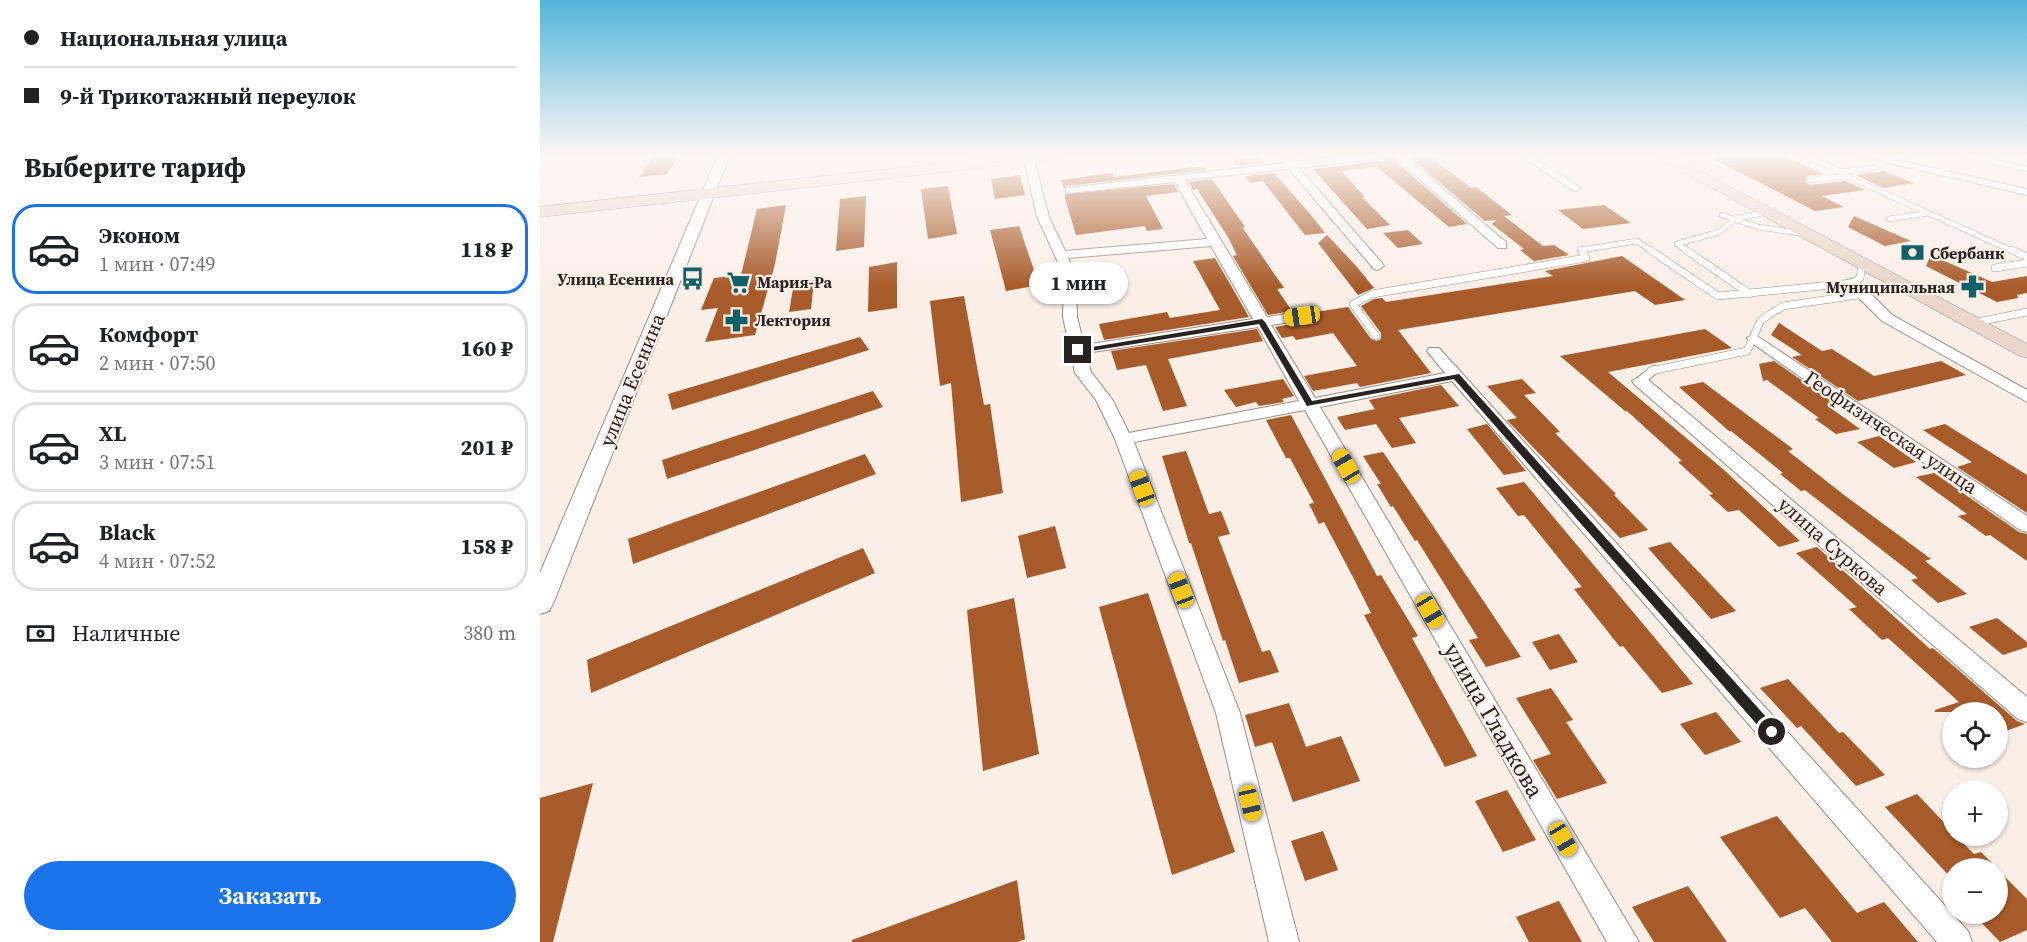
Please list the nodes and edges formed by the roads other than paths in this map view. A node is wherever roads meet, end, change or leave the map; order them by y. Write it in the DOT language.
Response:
graph roads {
  1 [pos="650,199"];
  2 [pos="705,199"];
  3 [pos="1039,199"];
  4 [pos="1190,199"];
  5 [pos="1321,199"];
  6 [pos="1448,199"];
  7 [pos="1742,199"];
  8 [pos="1898,199"];
  9 [pos="540,212"];
  10 [pos="1766,212"];
  11 [pos="1929,213"];
  12 [pos="1722,215"];
  13 [pos="1735,219"];
  14 [pos="1889,219"];
  15 [pos="1806,234"];
  16 [pos="1215,242"];
  17 [pos="1502,245"];
  18 [pos="1061,255"];
  19 [pos="2027,257"];
  20 [pos="2027,263"];
  21 [pos="1862,264"];
  22 [pos="1378,266"];
  23 [pos="1995,268"];
  24 [pos="1852,283"];
  25 [pos="1750,294"];
  26 [pos="1865,294"];
  27 [pos="2027,312"];
  28 [pos="1302,316"];
  29 [pos="1262,322"];
  30 [pos="1973,323"];
  31 [pos="1376,336"];
  32 [pos="1754,338"];
  33 [pos="1078,350"];
  34 [pos="1434,351"];
  35 [pos="2027,352"];
  36 [pos="1456,376"];
  37 [pos="1640,381"];
  38 [pos="2027,397"];
  39 [pos="1310,404"];
  40 [pos="1124,439"];
  41 [pos="2027,525"];
  42 [pos="540,604"];
  43 [pos="2027,712"];
  44 [pos="1284,942"];
  45 [pos="1624,942"];
  46 [pos="1957,942"];
  1 -- 9 [label="main road"];
  2 -- 42 [label="street, улица Есенина"];
  3 -- 18 [label="street"];
  4 -- 16 [label="street, улица Гладкова"];
  5 -- 22 [label="street"];
  6 -- 17 [label="street"];
  7 -- 10 [label="main road"];
  8 -- 11 [label="lane"];
  10 -- 13 [label="lane"];
  10 -- 15 [label="main road"];
  11 -- 14 [label="lane"];
  11 -- 19 [label="lane"];
  12 -- 13 [label="lane"];
  13 -- 15 [label="lane"];
  13 -- 25 [label="lane"];
  15 -- 21 [label="main road"];
  16 -- 18 [label="street"];
  16 -- 29 [label="street, улица Гладкова"];
  18 -- 33 [label="street"];
  20 -- 23 [label="lane"];
  21 -- 24 [label="lane"];
  21 -- 30 [label="main road"];
  24 -- 25 [label="lane"];
  24 -- 26 [label="street"];
  25 -- 31 [label="lane"];
  26 -- 32 [label="lane"];
  26 -- 38 [label="street"];
  27 -- 30 [label="lane"];
  28 -- 29 [label="street"];
  29 -- 33 [label="street"];
  29 -- 39 [label="street, улица Гладкова"];
  30 -- 35 [label="main road"];
  32 -- 37 [label="lane"];
  32 -- 41 [label="street, Геофизическая улица"];
  33 -- 40 [label="street"];
  34 -- 36 [label="street"];
  36 -- 39 [label="street"];
  36 -- 46 [label="street"];
  37 -- 43 [label="street, улица Суркова"];
  39 -- 40 [label="street"];
  39 -- 45 [label="street, улица Гладкова"];
  40 -- 44 [label="street"];
}
